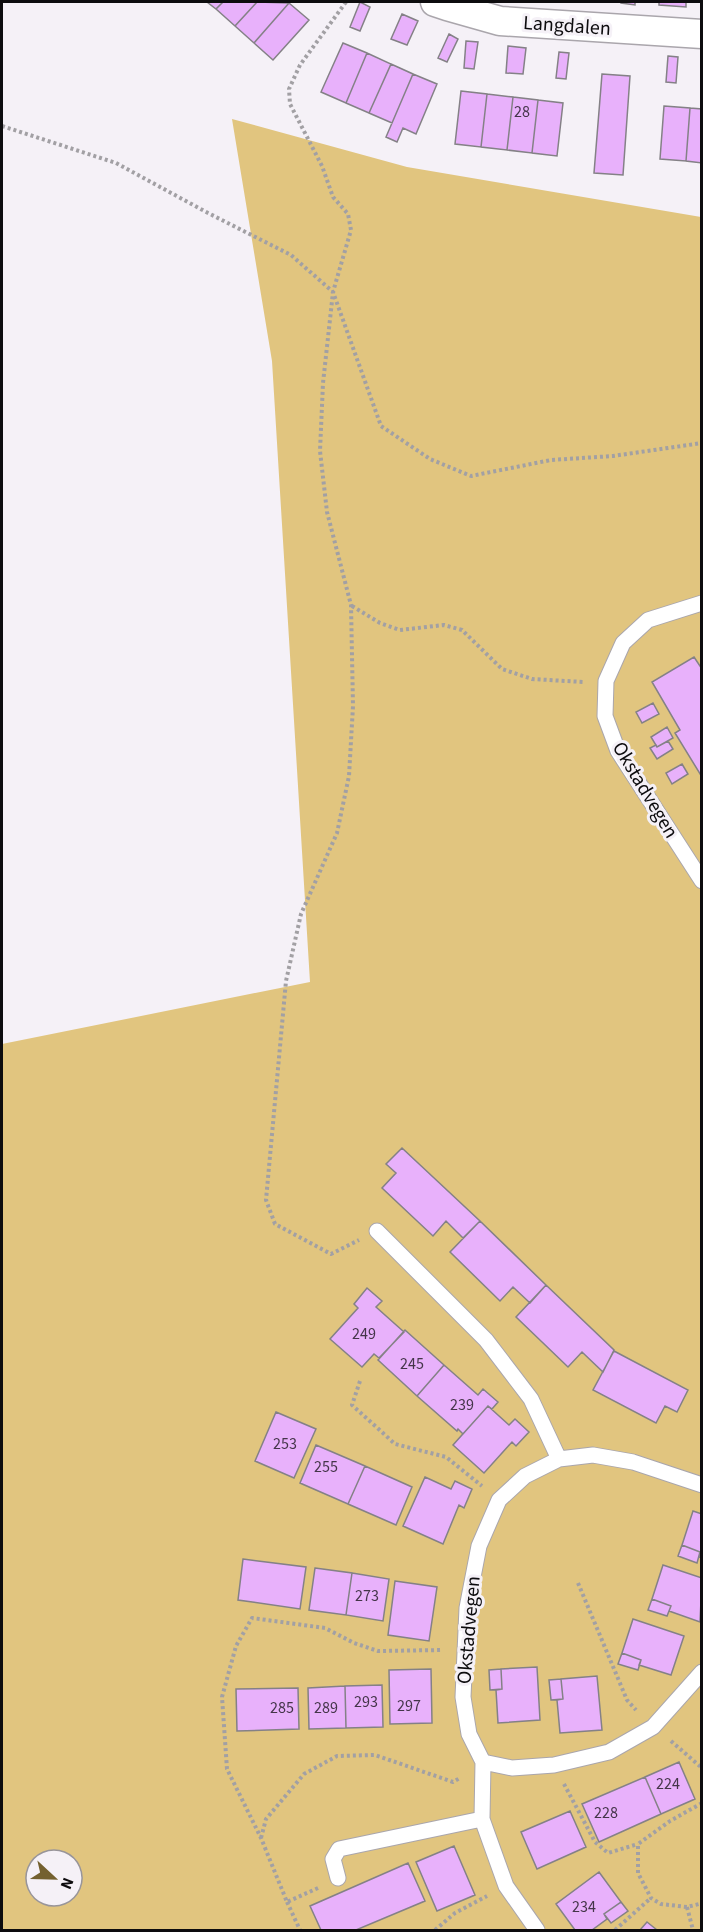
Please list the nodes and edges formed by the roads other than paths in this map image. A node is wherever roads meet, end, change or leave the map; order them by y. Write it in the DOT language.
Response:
graph roads {
  1 [pos="435,2"];
  2 [pos="702,34"];
  3 [pos="702,603"];
  4 [pos="702,881"];
  5 [pos="377,1231"];
  6 [pos="559,1459"];
  7 [pos="702,1485"];
  8 [pos="702,1671"];
  9 [pos="483,1762"];
  10 [pos="482,1819"];
  11 [pos="338,1878"];
  12 [pos="537,1930"];
  1 -- 2 [label="street, Langdalen"];
  3 -- 4 [label="lane, Okstadvegen"];
  5 -- 6 [label="lane"];
  6 -- 7 [label="lane, Okstadvegen"];
  6 -- 9 [label="lane, Okstadvegen"];
  8 -- 9 [label="lane"];
  9 -- 10 [label="lane, Okstadvegen"];
  10 -- 11 [label="lane"];
  10 -- 12 [label="lane, Okstadvegen"];
}
